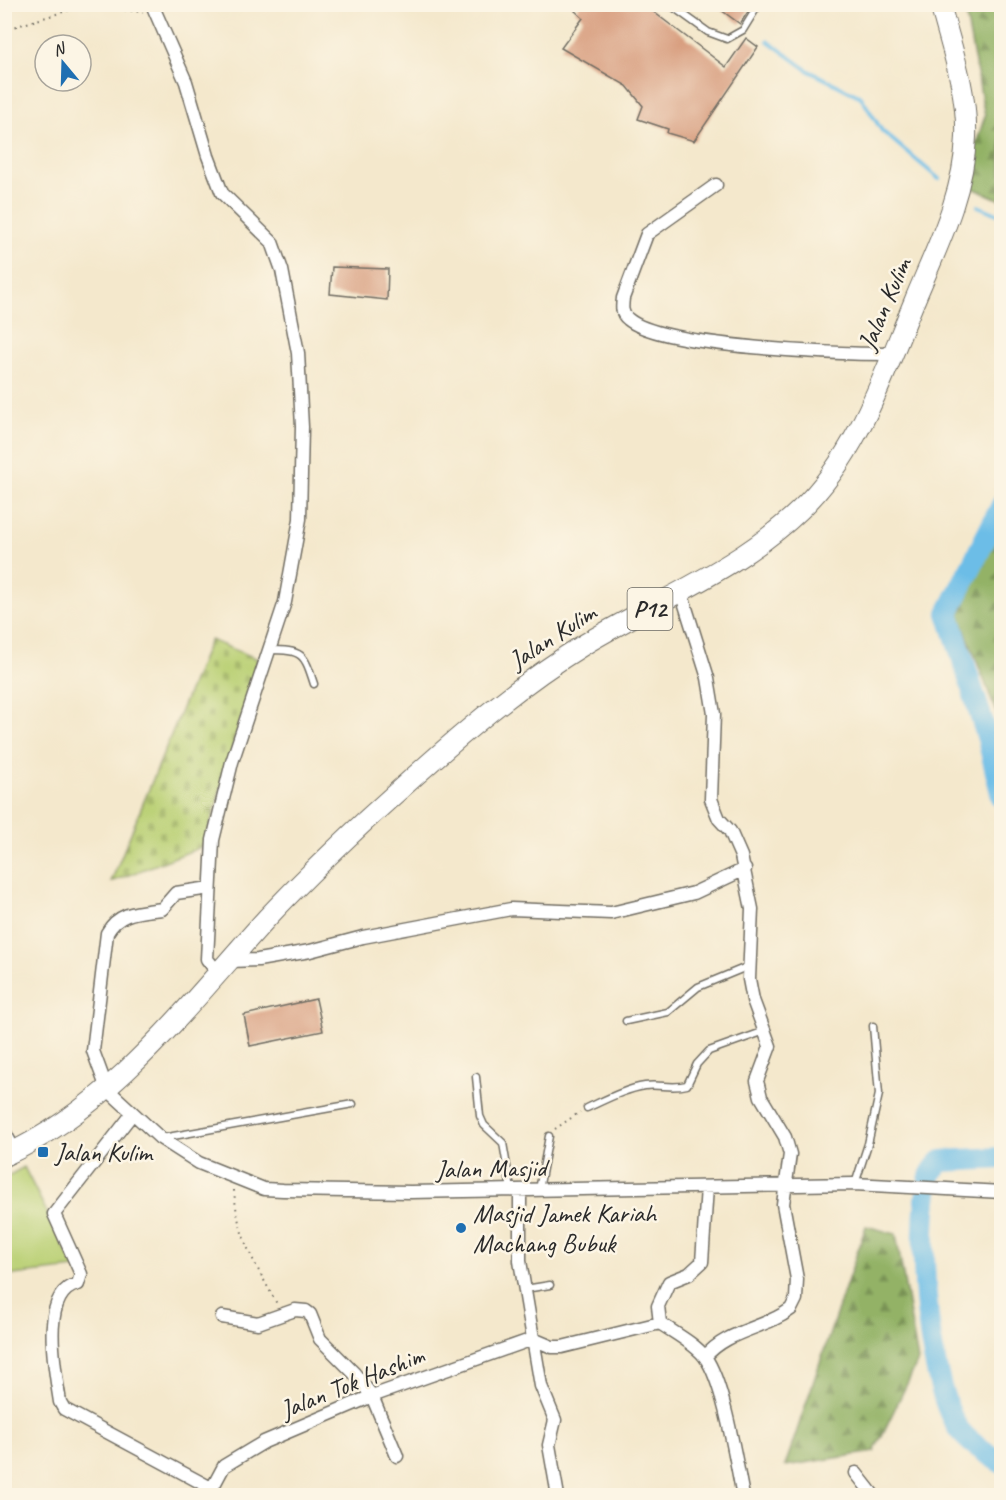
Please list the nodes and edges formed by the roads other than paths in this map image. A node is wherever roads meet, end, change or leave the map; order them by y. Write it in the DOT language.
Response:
graph roads {
  1 [pos="669,4"];
  2 [pos="759,4"];
  3 [pos="940,4"];
  4 [pos="154,9"];
  5 [pos="716,185"];
  6 [pos="893,354"];
  7 [pos="681,592"];
  8 [pos="268,650"];
  9 [pos="314,684"];
  10 [pos="745,869"];
  11 [pos="210,888"];
  12 [pos="749,966"];
  13 [pos="224,967"];
  14 [pos="626,1021"];
  15 [pos="873,1026"];
  16 [pos="766,1031"];
  17 [pos="476,1077"];
  18 [pos="107,1089"];
  19 [pos="353,1104"];
  20 [pos="587,1108"];
  21 [pos="133,1113"];
  22 [pos="4,1125"];
  23 [pos="549,1136"];
  24 [pos="160,1138"];
  25 [pos="11,1153"];
  26 [pos="855,1184"];
  27 [pos="788,1186"];
  28 [pos="707,1187"];
  29 [pos="516,1190"];
  30 [pos="538,1190"];
  31 [pos="1002,1192"];
  32 [pos="550,1286"];
  33 [pos="525,1289"];
  34 [pos="222,1317"];
  35 [pos="660,1323"];
  36 [pos="533,1339"];
  37 [pos="705,1357"];
  38 [pos="372,1396"];
  39 [pos="397,1456"];
  40 [pos="856,1473"];
  41 [pos="210,1492"];
  42 [pos="558,1496"];
  43 [pos="743,1496"];
  44 [pos="874,1496"];
  1 -- 2 [label="lane"];
  3 -- 6 [label="main road, Jalan Kulim / P12"];
  4 -- 8 [label="street"];
  5 -- 6 [label="street"];
  6 -- 7 [label="main road, Jalan Kulim / P12"];
  7 -- 10 [label="street"];
  7 -- 13 [label="main road, Jalan Kulim / P12"];
  8 -- 9 [label="lane"];
  8 -- 11 [label="street"];
  10 -- 12 [label="street"];
  10 -- 13 [label="street"];
  11 -- 13 [label="street"];
  11 -- 18 [label="street"];
  12 -- 14 [label="lane"];
  12 -- 16 [label="street"];
  13 -- 18 [label="main road, Jalan Kulim / P12"];
  15 -- 26 [label="lane"];
  16 -- 20 [label="lane"];
  16 -- 27 [label="street"];
  17 -- 29 [label="lane"];
  18 -- 21 [label="street, Jalan Masjid"];
  18 -- 25 [label="main road, Jalan Kulim / P12"];
  19 -- 24 [label="lane"];
  21 -- 24 [label="street, Jalan Masjid"];
  21 -- 41 [label="street"];
  22 -- 25 [label="lane"];
  23 -- 30 [label="lane"];
  24 -- 29 [label="street, Jalan Masjid"];
  26 -- 27 [label="street, Jalan Masjid"];
  26 -- 31 [label="street, Jalan Masjid"];
  27 -- 28 [label="street, Jalan Masjid"];
  27 -- 37 [label="street"];
  28 -- 30 [label="street, Jalan Masjid"];
  28 -- 35 [label="street"];
  29 -- 30 [label="street, Jalan Masjid"];
  29 -- 33 [label="street"];
  32 -- 33 [label="lane"];
  33 -- 36 [label="street"];
  34 -- 38 [label="street"];
  35 -- 36 [label="street"];
  35 -- 37 [label="street"];
  36 -- 38 [label="street, Jalan Tok Hashim"];
  36 -- 42 [label="street"];
  37 -- 43 [label="street"];
  38 -- 39 [label="street"];
  38 -- 41 [label="street, Jalan Tok Hashim"];
  40 -- 44 [label="street"];
}
